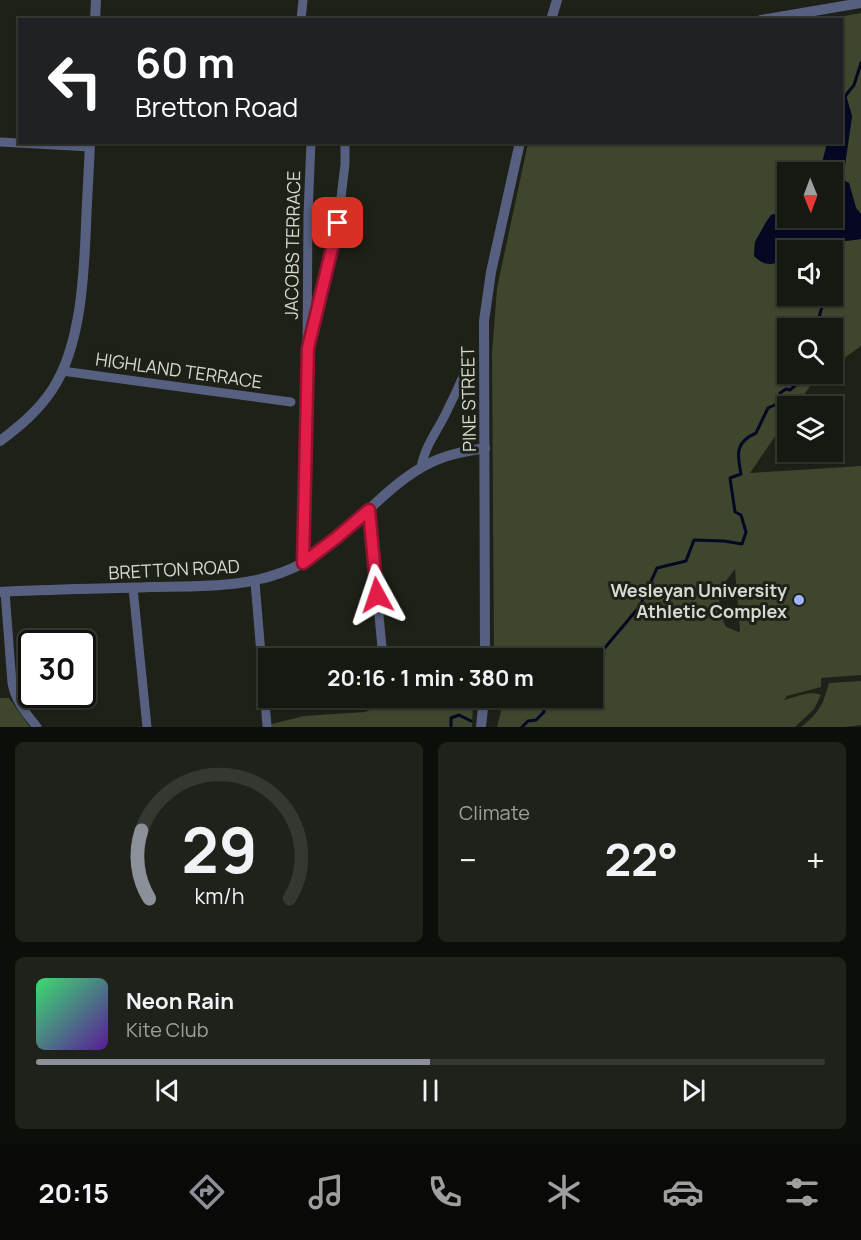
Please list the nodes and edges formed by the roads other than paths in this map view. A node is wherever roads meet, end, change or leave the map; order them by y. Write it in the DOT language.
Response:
graph roads {
  1 [pos="96,0"];
  2 [pos="303,0"];
  3 [pos="557,0"];
  4 [pos="861,3"];
  5 [pos="95,18"];
  6 [pos="301,18"];
  7 [pos="552,18"];
  8 [pos="773,18"];
  9 [pos="0,142"];
  10 [pos="18,143"];
  11 [pos="60,144"];
  12 [pos="311,144"];
  13 [pos="345,144"];
  14 [pos="520,144"];
  15 [pos="90,145"];
  16 [pos="308,348"];
  17 [pos="62,371"];
  18 [pos="465,372"];
  19 [pos="291,402"];
  20 [pos="0,441"];
  21 [pos="485,447"];
  22 [pos="421,468"];
  23 [pos="369,510"];
  24 [pos="303,563"];
  25 [pos="255,582"];
  26 [pos="133,588"];
  27 [pos="2,592"];
  28 [pos="382,648"];
  29 [pos="485,648"];
  30 [pos="483,708"];
  31 [pos="267,726"];
  32 [pos="37,727"];
  33 [pos="147,727"];
  34 [pos="482,727"];
  1 -- 5 [label="street"];
  2 -- 6 [label="street"];
  3 -- 7 [label="street"];
  4 -- 8 [label="street"];
  9 -- 10 [label="street"];
  11 -- 15 [label="street"];
  12 -- 16 [label="street, JACOBS TERRACE"];
  13 -- 16 [label="street, JACOBS TERRACE"];
  14 -- 21 [label="street, PINE STREET"];
  15 -- 17 [label="street"];
  16 -- 24 [label="street, JACOBS TERRACE"];
  17 -- 19 [label="street, HIGHLAND TERRACE"];
  17 -- 20 [label="street"];
  18 -- 22 [label="street"];
  21 -- 22 [label="street, BRETTON ROAD"];
  21 -- 29 [label="street, PINE STREET"];
  22 -- 23 [label="street, BRETTON ROAD"];
  23 -- 24 [label="street, BRETTON ROAD"];
  23 -- 28 [label="street"];
  24 -- 25 [label="street, BRETTON ROAD"];
  25 -- 26 [label="street, BRETTON ROAD"];
  25 -- 31 [label="street"];
  26 -- 27 [label="street, BRETTON ROAD"];
  26 -- 33 [label="street"];
  27 -- 32 [label="street"];
  30 -- 34 [label="street"];
}
